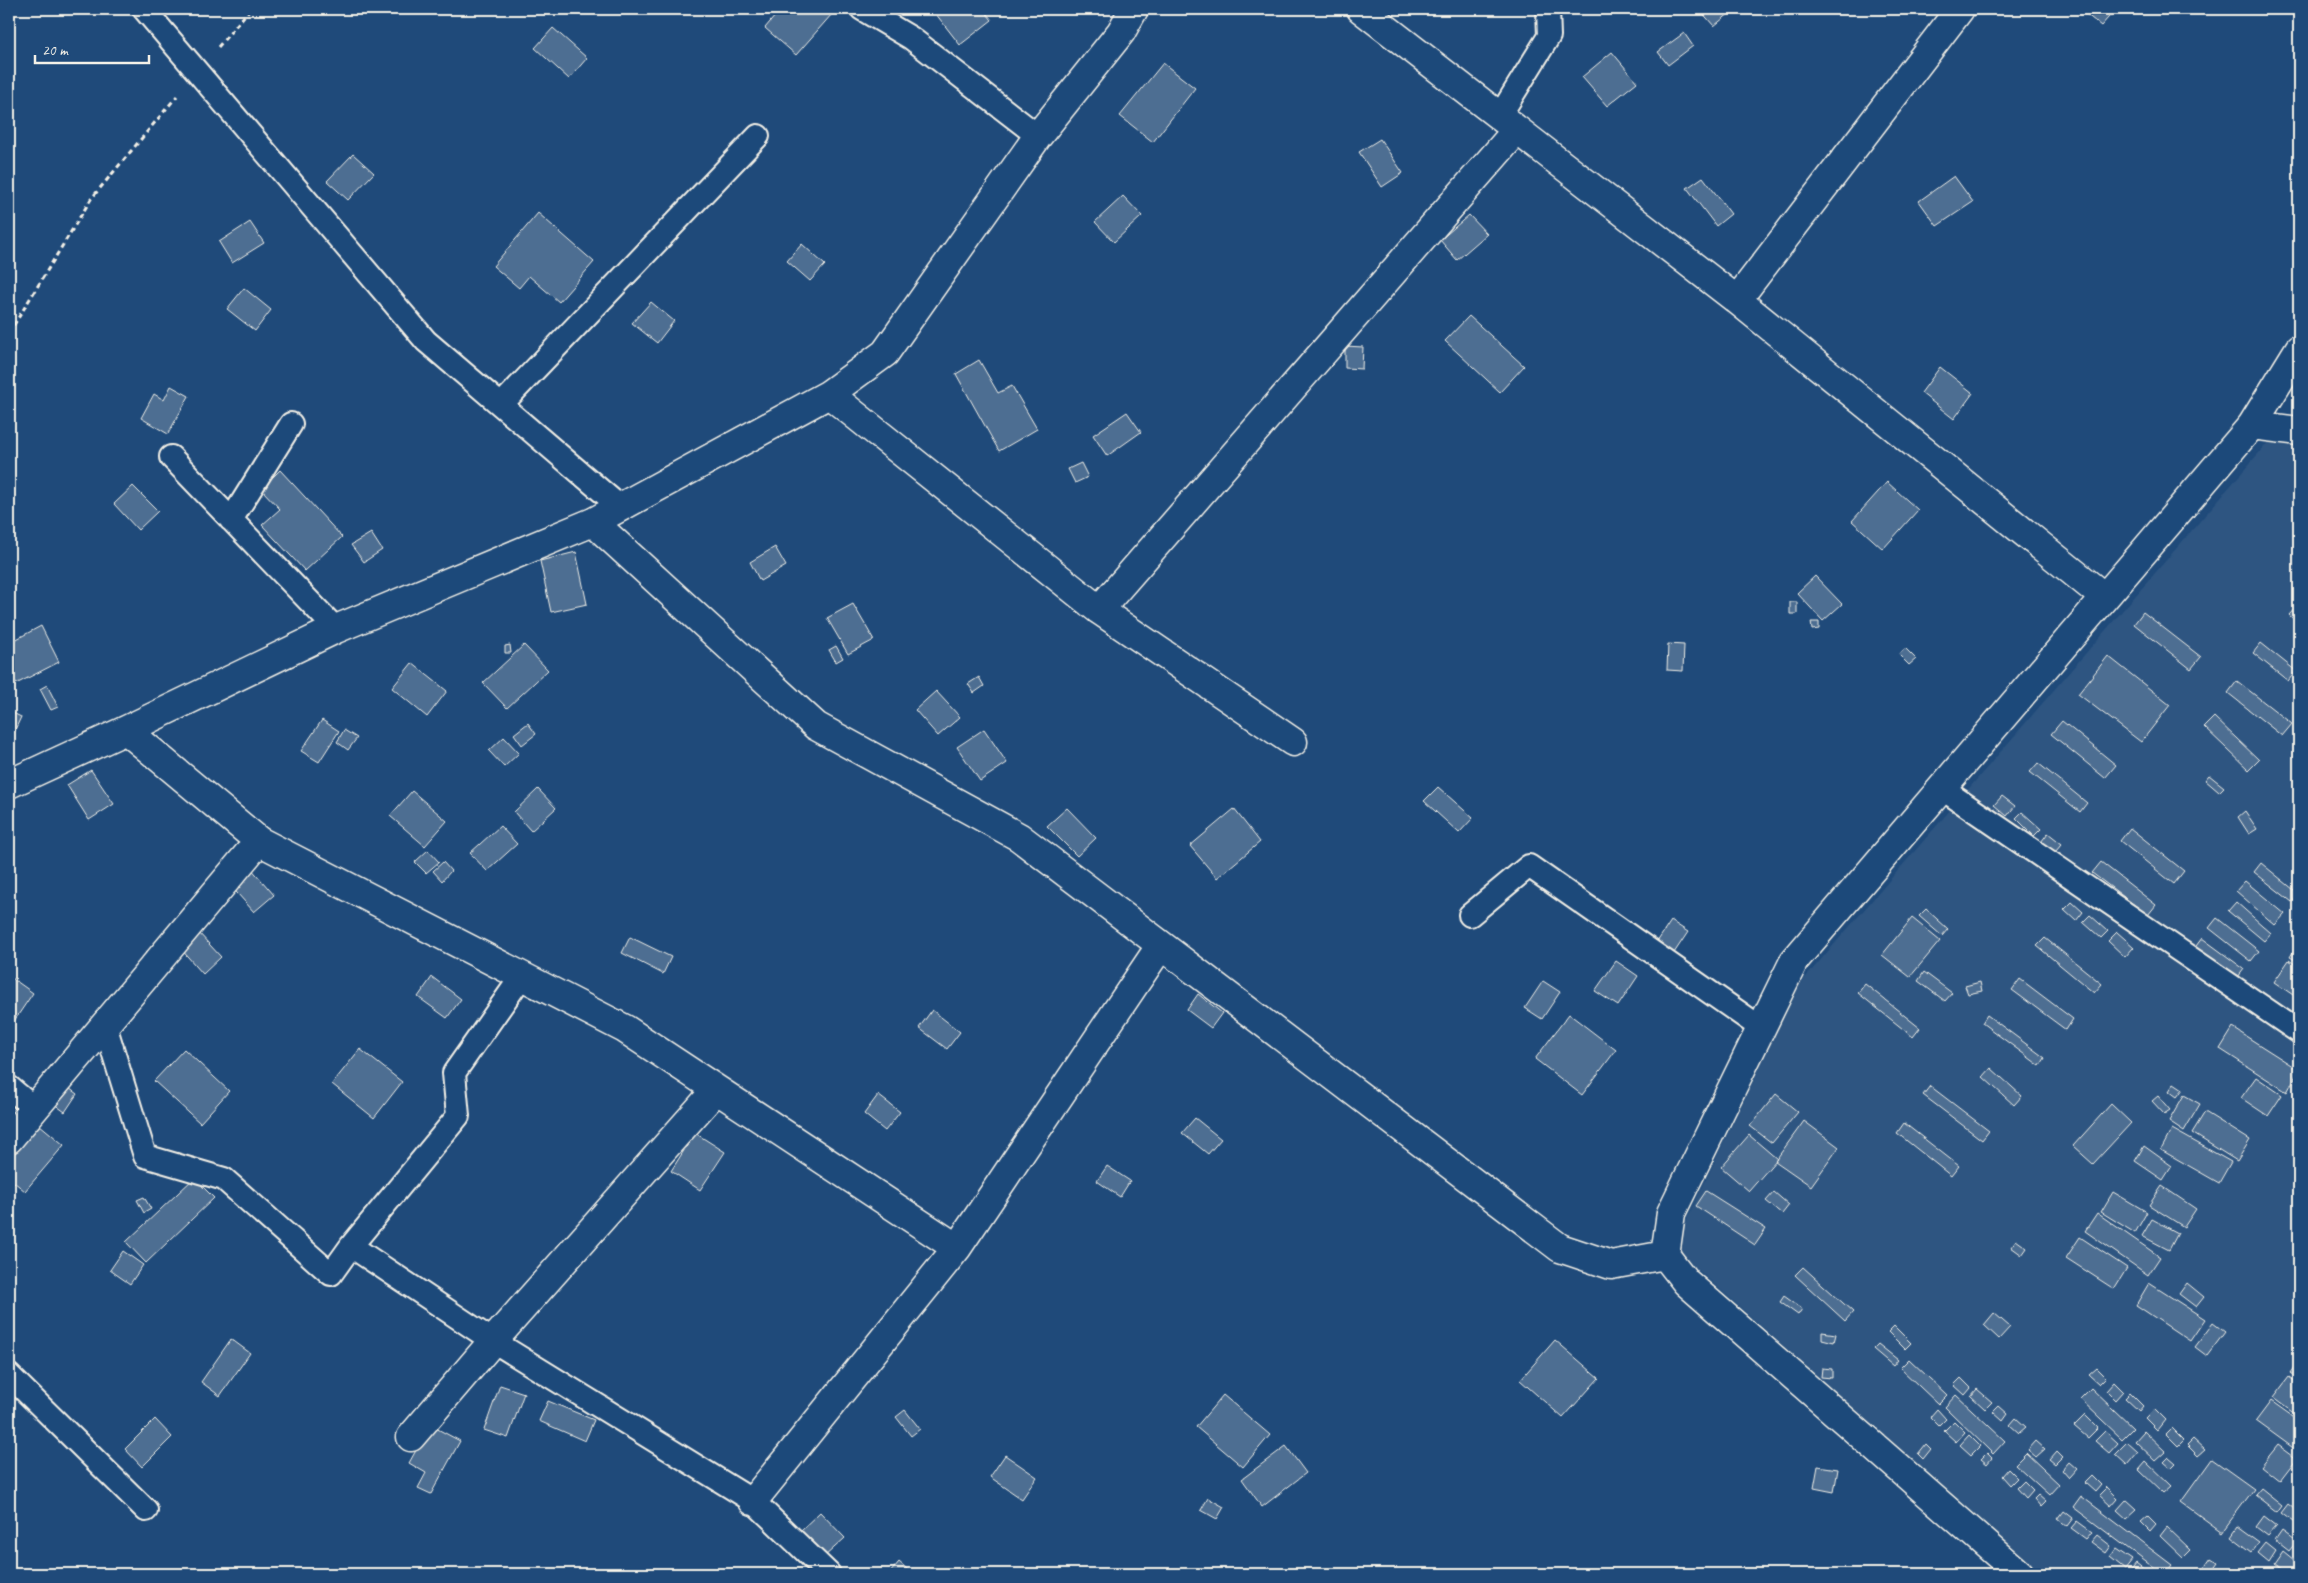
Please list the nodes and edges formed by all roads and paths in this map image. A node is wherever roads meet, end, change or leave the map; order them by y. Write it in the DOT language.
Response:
graph roads {
  1 [pos="144,9"];
  2 [pos="250,9"];
  3 [pos="862,9"];
  4 [pos="1134,9"];
  5 [pos="1361,9"];
  6 [pos="1548,9"];
  7 [pos="1960,9"];
  8 [pos="198,71"];
  9 [pos="1508,124"];
  10 [pos="758,136"];
  11 [pos="1038,136"];
  12 [pos="1737,300"];
  13 [pos="9,333"];
  14 [pos="2299,349"];
  15 [pos="829,394"];
  16 [pos="501,405"];
  17 [pos="291,424"];
  18 [pos="2252,425"];
  19 [pos="2299,431"];
  20 [pos="171,457"];
  21 [pos="619,506"];
  22 [pos="231,520"];
  23 [pos="593,522"];
  24 [pos="2104,596"];
  25 [pos="1099,610"];
  26 [pos="336,629"];
  27 [pos="126,730"];
  28 [pos="1293,742"];
  29 [pos="9,784"];
  30 [pos="1941,788"];
  31 [pos="259,841"];
  32 [pos="1470,916"];
  33 [pos="1160,944"];
  34 [pos="522,976"];
  35 [pos="105,1025"];
  36 [pos="1760,1028"];
  37 [pos="2299,1032"];
  38 [pos="9,1087"];
  39 [pos="716,1090"];
  40 [pos="34,1108"];
  41 [pos="9,1139"];
  42 [pos="351,1246"];
  43 [pos="956,1248"];
  44 [pos="1665,1255"];
  45 [pos="492,1340"];
  46 [pos="9,1375"];
  47 [pos="410,1436"];
  48 [pos="753,1501"];
  49 [pos="146,1510"];
  50 [pos="830,1574"];
  51 [pos="2020,1574"];
  1 -- 8 [label="lane"];
  2 -- 8 [label="path"];
  3 -- 11 [label="lane"];
  4 -- 11 [label="street"];
  5 -- 9 [label="street"];
  6 -- 9 [label="lane"];
  7 -- 12 [label="street"];
  8 -- 13 [label="path"];
  8 -- 16 [label="lane"];
  9 -- 12 [label="street"];
  9 -- 25 [label="street"];
  10 -- 16 [label="lane"];
  11 -- 15 [label="street"];
  12 -- 24 [label="street"];
  14 -- 18 [label="street"];
  15 -- 21 [label="street"];
  15 -- 25 [label="street"];
  16 -- 21 [label="lane"];
  17 -- 22 [label="lane"];
  18 -- 19 [label="street"];
  18 -- 24 [label="street"];
  20 -- 22 [label="lane"];
  21 -- 23 [label="street"];
  22 -- 26 [label="lane"];
  23 -- 26 [label="street"];
  23 -- 33 [label="street"];
  24 -- 30 [label="street"];
  25 -- 28 [label="street"];
  26 -- 27 [label="street"];
  27 -- 29 [label="street"];
  27 -- 31 [label="street"];
  30 -- 36 [label="street"];
  30 -- 37 [label="lane"];
  31 -- 34 [label="street"];
  31 -- 35 [label="street"];
  32 -- 36 [label="lane"];
  33 -- 43 [label="street"];
  33 -- 44 [label="street"];
  34 -- 39 [label="street"];
  34 -- 42 [label="lane"];
  35 -- 40 [label="street"];
  35 -- 42 [label="lane"];
  36 -- 44 [label="street"];
  38 -- 40 [label="lane"];
  39 -- 43 [label="street"];
  39 -- 45 [label="street"];
  40 -- 41 [label="street"];
  42 -- 45 [label="lane"];
  43 -- 48 [label="street"];
  44 -- 51 [label="street"];
  45 -- 47 [label="street"];
  45 -- 48 [label="lane"];
  46 -- 49 [label="lane"];
  48 -- 50 [label="lane"];
}
